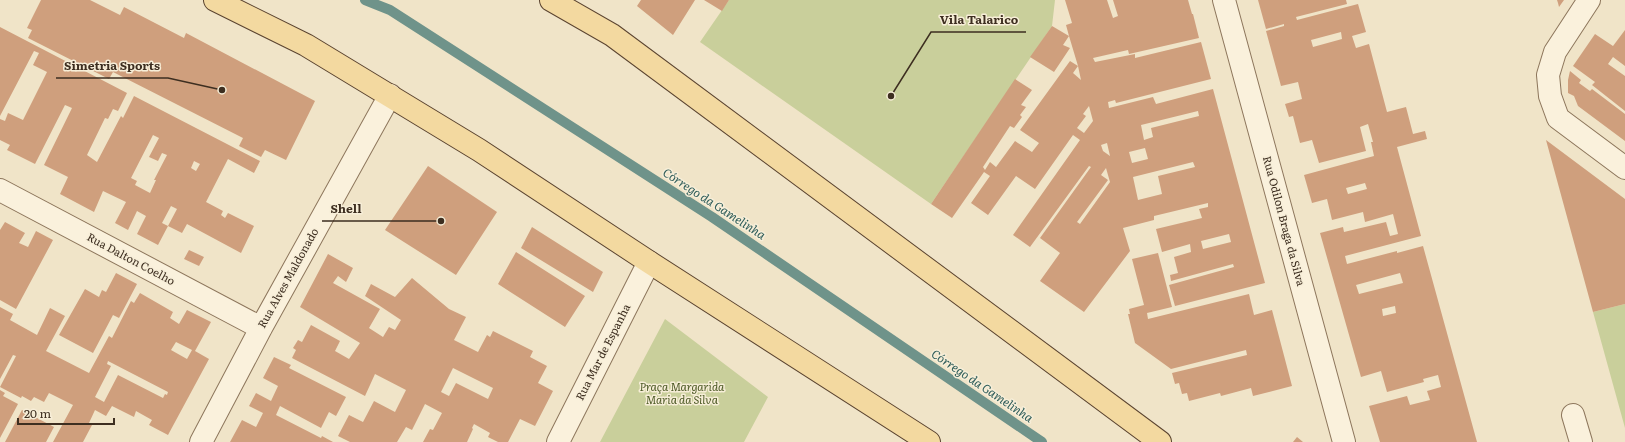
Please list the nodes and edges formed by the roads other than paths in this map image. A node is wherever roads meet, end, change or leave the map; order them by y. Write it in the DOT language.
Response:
graph roads {
  1 [pos="215,0"];
  2 [pos="551,0"];
  3 [pos="1224,0"];
  4 [pos="1589,0"];
  5 [pos="390,95"];
  6 [pos="1625,168"];
  7 [pos="0,190"];
  8 [pos="649,262"];
  9 [pos="261,328"];
  10 [pos="1573,415"];
  11 [pos="201,442"];
  12 [pos="558,442"];
  13 [pos="929,442"];
  14 [pos="1160,442"];
  15 [pos="1344,442"];
  16 [pos="1581,442"];
  1 -- 5 [label="main road"];
  2 -- 14 [label="main road"];
  3 -- 15 [label="street, Rua Odilon Braga da Silva"];
  4 -- 6 [label="street"];
  5 -- 8 [label="main road"];
  5 -- 9 [label="street, Rua Alves Maldonado"];
  7 -- 9 [label="street, Rua Dalton Coelho"];
  8 -- 12 [label="street, Rua Mar de Espanha"];
  8 -- 13 [label="main road"];
  9 -- 11 [label="street, Rua Alves Maldonado"];
  10 -- 16 [label="street"];
}
